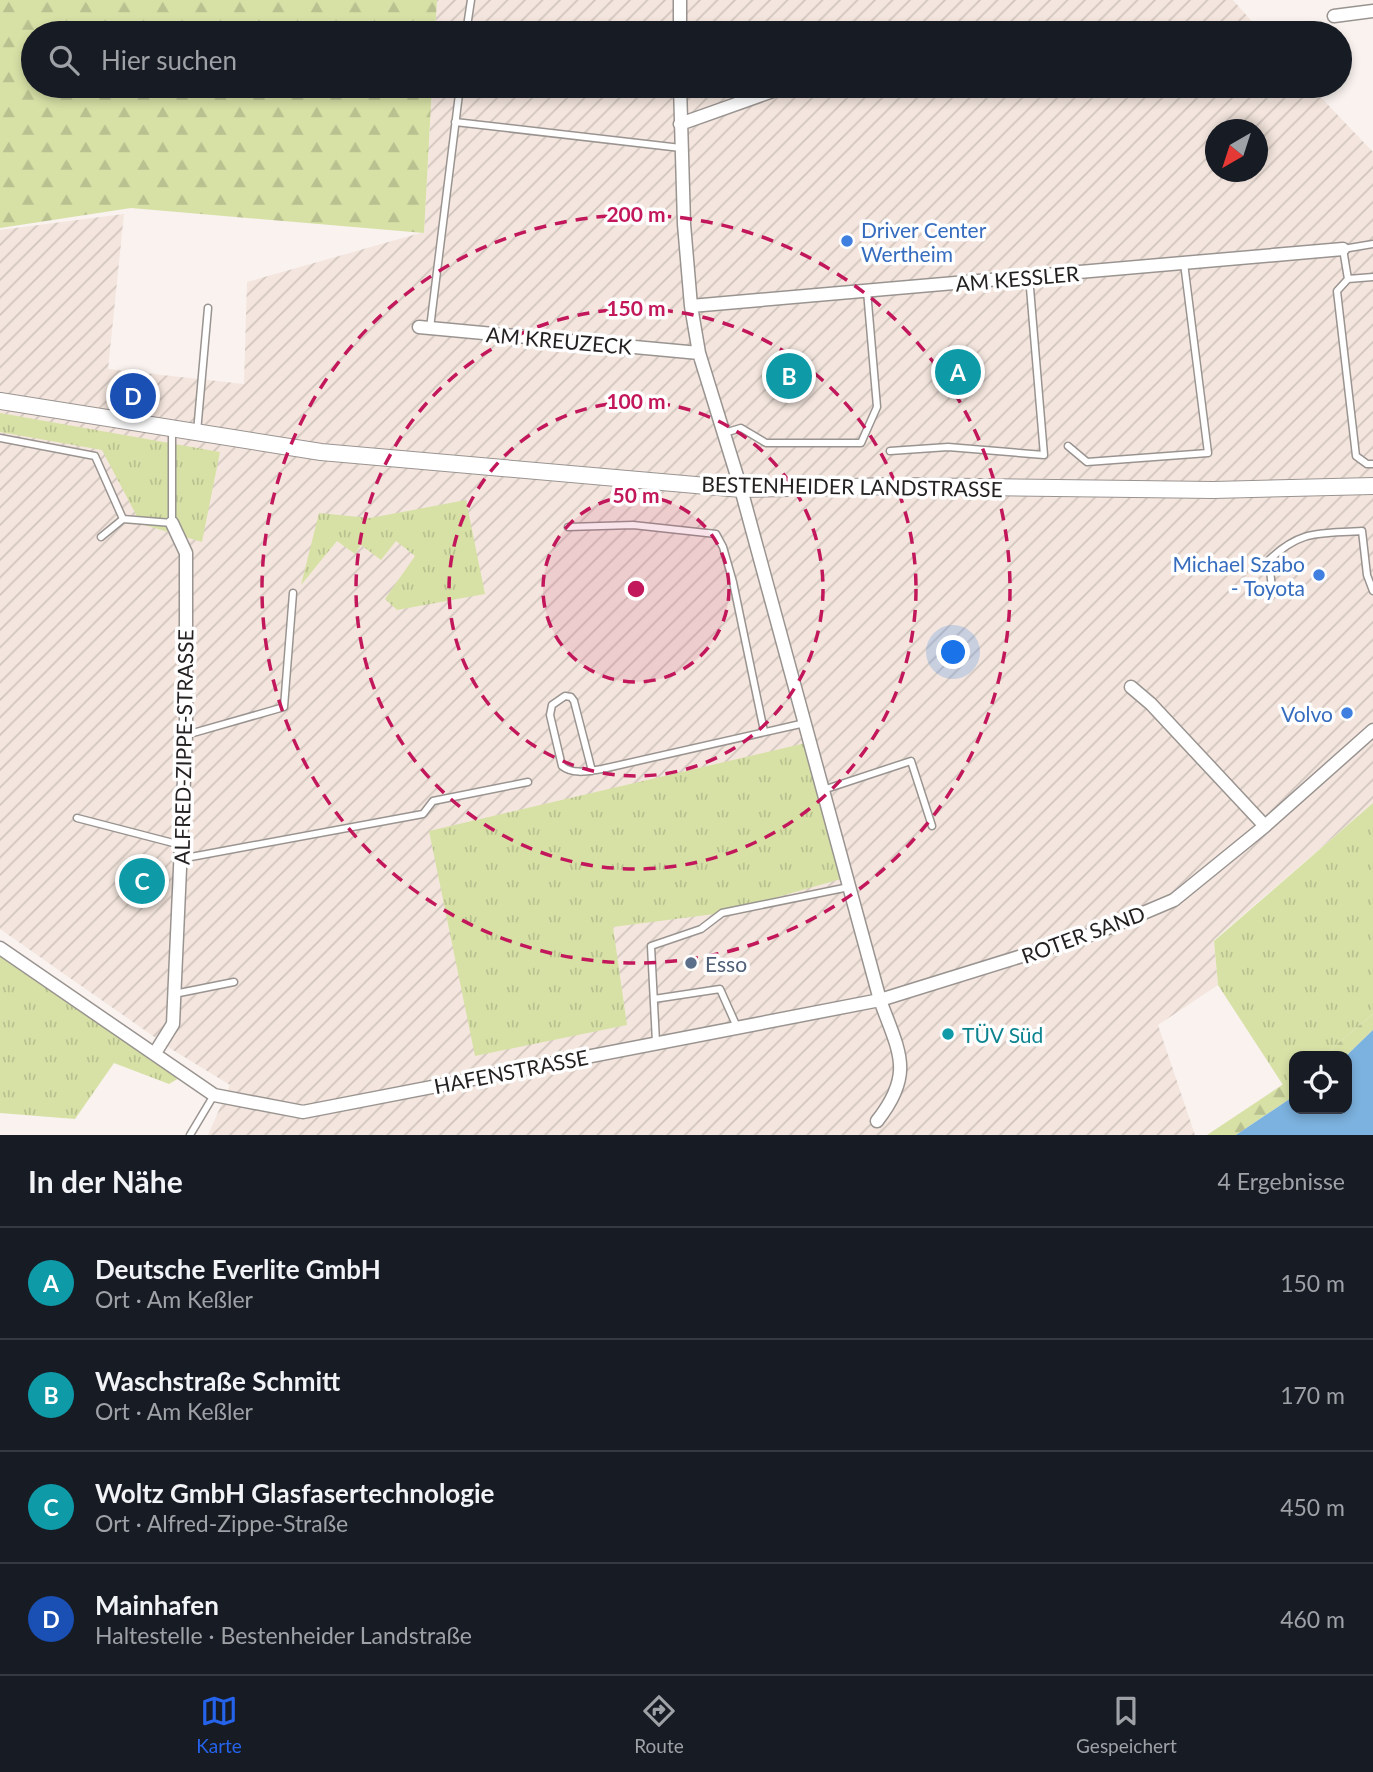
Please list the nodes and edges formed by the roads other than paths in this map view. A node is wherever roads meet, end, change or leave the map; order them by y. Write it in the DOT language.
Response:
graph roads {
  1 [pos="471,0"];
  2 [pos="680,0"];
  3 [pos="1373,11"];
  4 [pos="1334,16"];
  5 [pos="468,21"];
  6 [pos="680,21"];
  7 [pos="458,98"];
  8 [pos="680,98"];
  9 [pos="754,98"];
  10 [pos="455,122"];
  11 [pos="680,124"];
  12 [pos="681,148"];
  13 [pos="1373,244"];
  14 [pos="1343,249"];
  15 [pos="1184,263"];
  16 [pos="1029,276"];
  17 [pos="1373,277"];
  18 [pos="1348,279"];
  19 [pos="867,291"];
  20 [pos="691,306"];
  21 [pos="208,308"];
  22 [pos="425,328"];
  23 [pos="699,353"];
  24 [pos="0,401"];
  25 [pos="172,428"];
  26 [pos="197,432"];
  27 [pos="724,433"];
  28 [pos="0,438"];
  29 [pos="1068,446"];
  30 [pos="890,451"];
  31 [pos="1373,464"];
  32 [pos="1373,486"];
  33 [pos="741,489"];
  34 [pos="123,519"];
  35 [pos="172,523"];
  36 [pos="568,527"];
  37 [pos="101,537"];
  38 [pos="1272,589"];
  39 [pos="1373,591"];
  40 [pos="293,593"];
  41 [pos="1131,688"];
  42 [pos="805,723"];
  43 [pos="1373,730"];
  44 [pos="764,731"];
  45 [pos="186,735"];
  46 [pos="592,771"];
  47 [pos="528,782"];
  48 [pos="823,790"];
  49 [pos="77,817"];
  50 [pos="932,826"];
  51 [pos="1265,826"];
  52 [pos="181,845"];
  53 [pos="180,859"];
  54 [pos="849,887"];
  55 [pos="0,948"];
  56 [pos="234,982"];
  57 [pos="174,994"];
  58 [pos="654,999"];
  59 [pos="880,1000"];
  60 [pos="737,1027"];
  61 [pos="656,1043"];
  62 [pos="155,1053"];
  63 [pos="214,1095"];
  64 [pos="877,1121"];
  65 [pos="190,1135"];
  1 -- 5 [label="lane"];
  2 -- 6 [label="street"];
  3 -- 4 [label="street"];
  7 -- 10 [label="lane"];
  8 -- 11 [label="street"];
  9 -- 11 [label="street"];
  10 -- 12 [label="lane"];
  10 -- 22 [label="lane"];
  11 -- 12 [label="street"];
  12 -- 20 [label="street"];
  13 -- 14 [label="lane"];
  14 -- 15 [label="street, AM KESSLER"];
  14 -- 18 [label="lane"];
  15 -- 16 [label="street, AM KESSLER"];
  15 -- 29 [label="lane"];
  16 -- 19 [label="street, AM KESSLER"];
  16 -- 30 [label="lane"];
  17 -- 18 [label="lane"];
  18 -- 31 [label="lane"];
  19 -- 20 [label="street, AM KESSLER"];
  19 -- 27 [label="lane"];
  20 -- 23 [label="street"];
  21 -- 26 [label="lane"];
  22 -- 23 [label="street, AM KREUZECK"];
  23 -- 27 [label="street"];
  24 -- 25 [label="main road, BESTENHEIDER LANDSTRASSE"];
  25 -- 26 [label="main road, BESTENHEIDER LANDSTRASSE"];
  25 -- 35 [label="lane"];
  26 -- 33 [label="main road, BESTENHEIDER LANDSTRASSE"];
  27 -- 33 [label="street"];
  28 -- 34 [label="lane"];
  32 -- 33 [label="main road, BESTENHEIDER LANDSTRASSE"];
  33 -- 42 [label="street"];
  34 -- 35 [label="lane"];
  34 -- 37 [label="lane"];
  35 -- 45 [label="street, ALFRED-ZIPPE-STRASSE"];
  36 -- 44 [label="lane"];
  38 -- 39 [label="lane"];
  40 -- 45 [label="lane"];
  41 -- 51 [label="street"];
  42 -- 44 [label="lane"];
  42 -- 48 [label="street"];
  43 -- 51 [label="street, ROTER SAND"];
  44 -- 46 [label="lane"];
  45 -- 52 [label="street, ALFRED-ZIPPE-STRASSE"];
  46 -- 46 [label="lane"];
  47 -- 53 [label="lane"];
  48 -- 50 [label="lane"];
  48 -- 54 [label="street"];
  49 -- 52 [label="lane"];
  51 -- 59 [label="street, ROTER SAND"];
  52 -- 53 [label="street, ALFRED-ZIPPE-STRASSE"];
  53 -- 57 [label="street, ALFRED-ZIPPE-STRASSE"];
  54 -- 58 [label="lane"];
  54 -- 59 [label="street"];
  55 -- 62 [label="street, HAFENSTRASSE"];
  56 -- 57 [label="lane"];
  57 -- 62 [label="street, ALFRED-ZIPPE-STRASSE"];
  58 -- 60 [label="lane"];
  58 -- 61 [label="lane"];
  59 -- 60 [label="street, HAFENSTRASSE"];
  59 -- 64 [label="street"];
  60 -- 61 [label="street, HAFENSTRASSE"];
  61 -- 63 [label="street, HAFENSTRASSE"];
  62 -- 63 [label="street, HAFENSTRASSE"];
  63 -- 65 [label="lane"];
}
